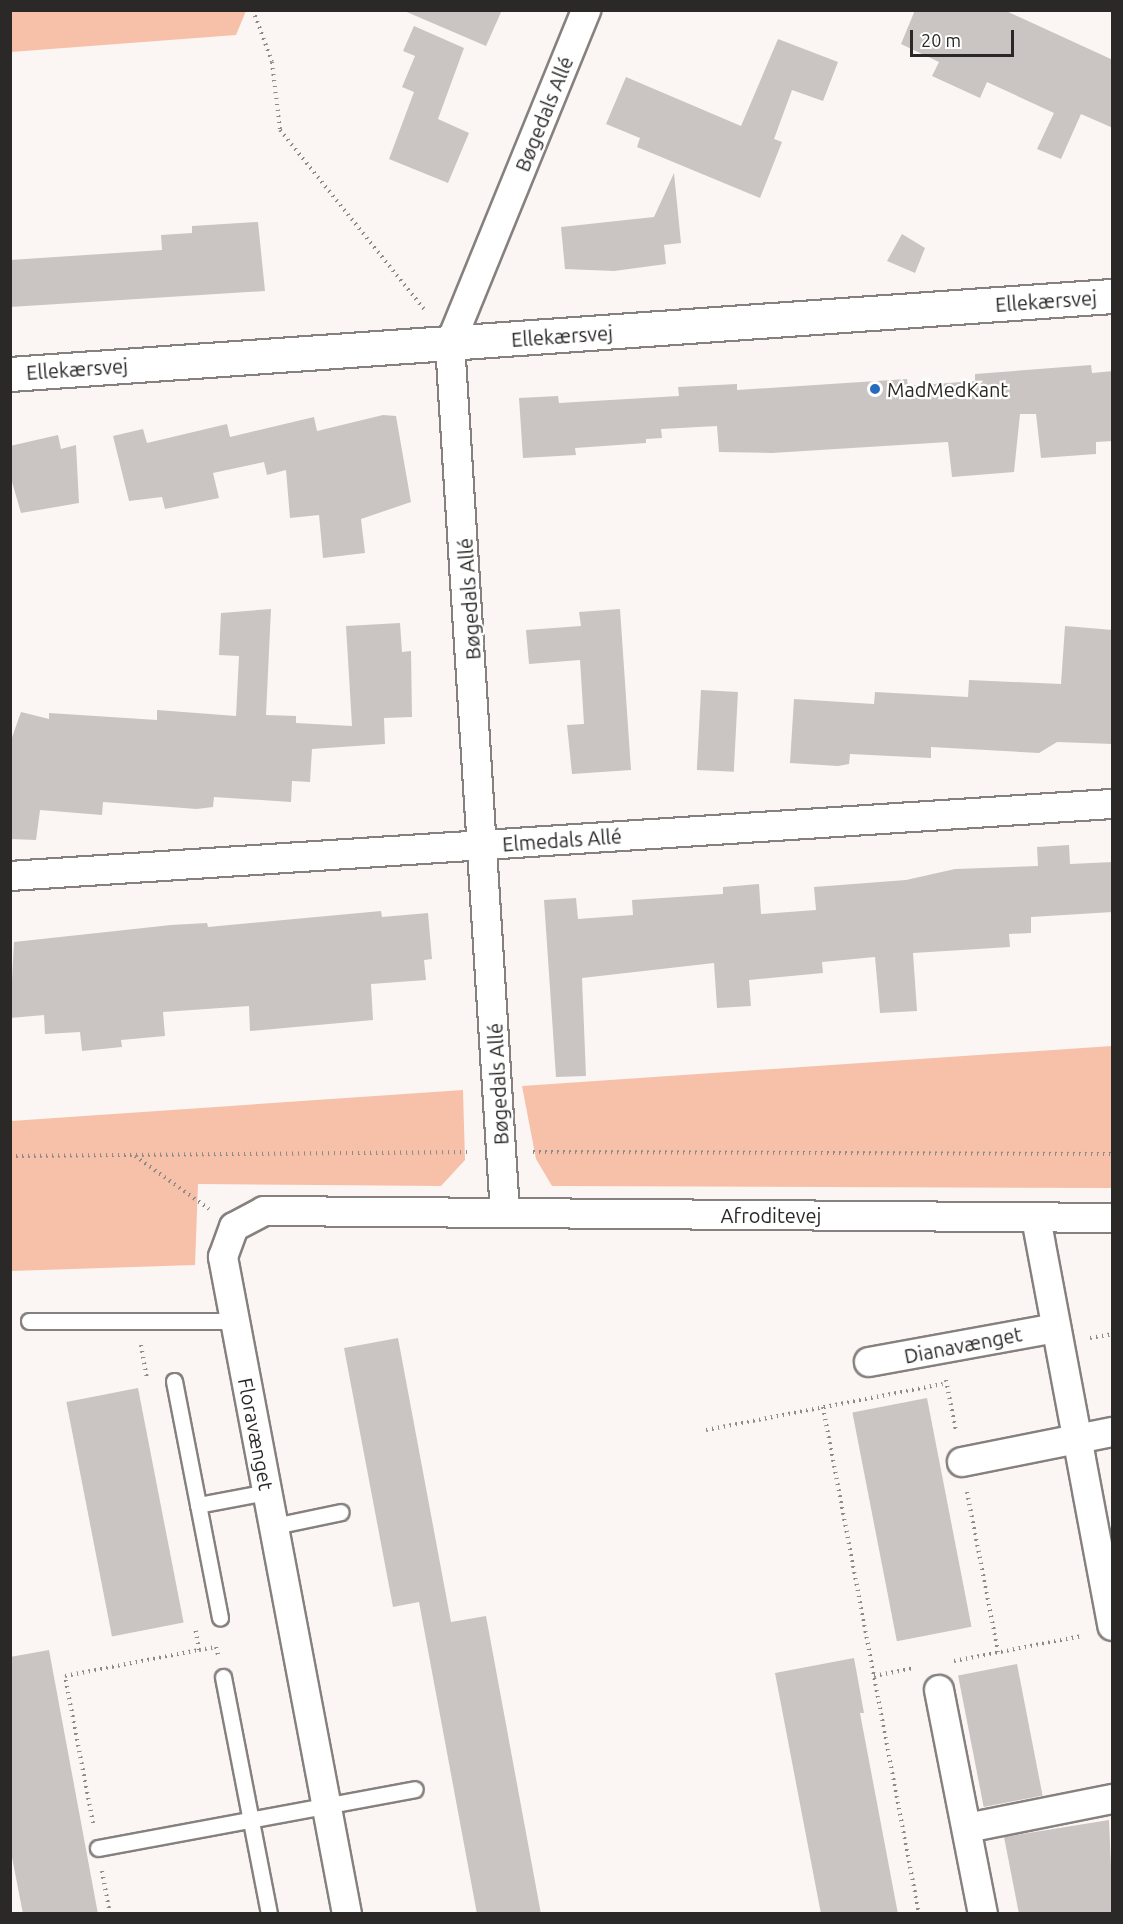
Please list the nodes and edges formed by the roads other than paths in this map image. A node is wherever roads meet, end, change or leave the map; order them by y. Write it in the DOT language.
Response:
graph roads {
  1 [pos="586,10"];
  2 [pos="1113,296"];
  3 [pos="450,344"];
  4 [pos="10,374"];
  5 [pos="1113,804"];
  6 [pos="486,845"];
  7 [pos="10,876"];
  8 [pos="506,1213"];
  9 [pos="1036,1218"];
  10 [pos="1113,1218"];
  11 [pos="29,1321"];
  12 [pos="235,1321"];
  13 [pos="1056,1328"];
  14 [pos="869,1362"];
  15 [pos="174,1381"];
  16 [pos="1095,1435"];
  17 [pos="962,1462"];
  18 [pos="267,1491"];
  19 [pos="198,1505"];
  20 [pos="341,1512"];
  21 [pos="274,1526"];
  22 [pos="220,1618"];
  23 [pos="1101,1631"];
  24 [pos="223,1677"];
  25 [pos="933,1678"];
  26 [pos="415,1790"];
  27 [pos="1113,1799"];
  28 [pos="326,1803"];
  29 [pos="251,1818"];
  30 [pos="967,1828"];
  31 [pos="98,1848"];
  32 [pos="269,1914"];
  33 [pos="347,1914"];
  34 [pos="983,1914"];
  1 -- 3 [label="street, Bøgedals Allé"];
  2 -- 3 [label="street, Ellekærsvej"];
  3 -- 4 [label="street, Ellekærsvej"];
  3 -- 6 [label="street, Bøgedals Allé"];
  5 -- 6 [label="street, Elmedals Allé"];
  6 -- 7 [label="street, Elmedals Allé"];
  6 -- 8 [label="street, Bøgedals Allé"];
  8 -- 9 [label="street, Afroditevej"];
  8 -- 12 [label="street, Floravænget"];
  9 -- 10 [label="street, Afroditevej"];
  9 -- 13 [label="street"];
  11 -- 12 [label="lane"];
  12 -- 18 [label="street, Floravænget"];
  13 -- 14 [label="street, Dianavænget"];
  13 -- 16 [label="street"];
  15 -- 19 [label="lane"];
  16 -- 17 [label="street"];
  16 -- 23 [label="street"];
  18 -- 19 [label="lane"];
  18 -- 21 [label="street, Floravænget"];
  19 -- 22 [label="lane"];
  20 -- 21 [label="lane"];
  21 -- 28 [label="street, Floravænget"];
  24 -- 29 [label="lane"];
  25 -- 30 [label="street"];
  26 -- 28 [label="lane"];
  27 -- 30 [label="street"];
  28 -- 29 [label="lane"];
  28 -- 33 [label="street, Floravænget"];
  29 -- 31 [label="lane"];
  29 -- 32 [label="lane"];
  30 -- 34 [label="street"];
}
